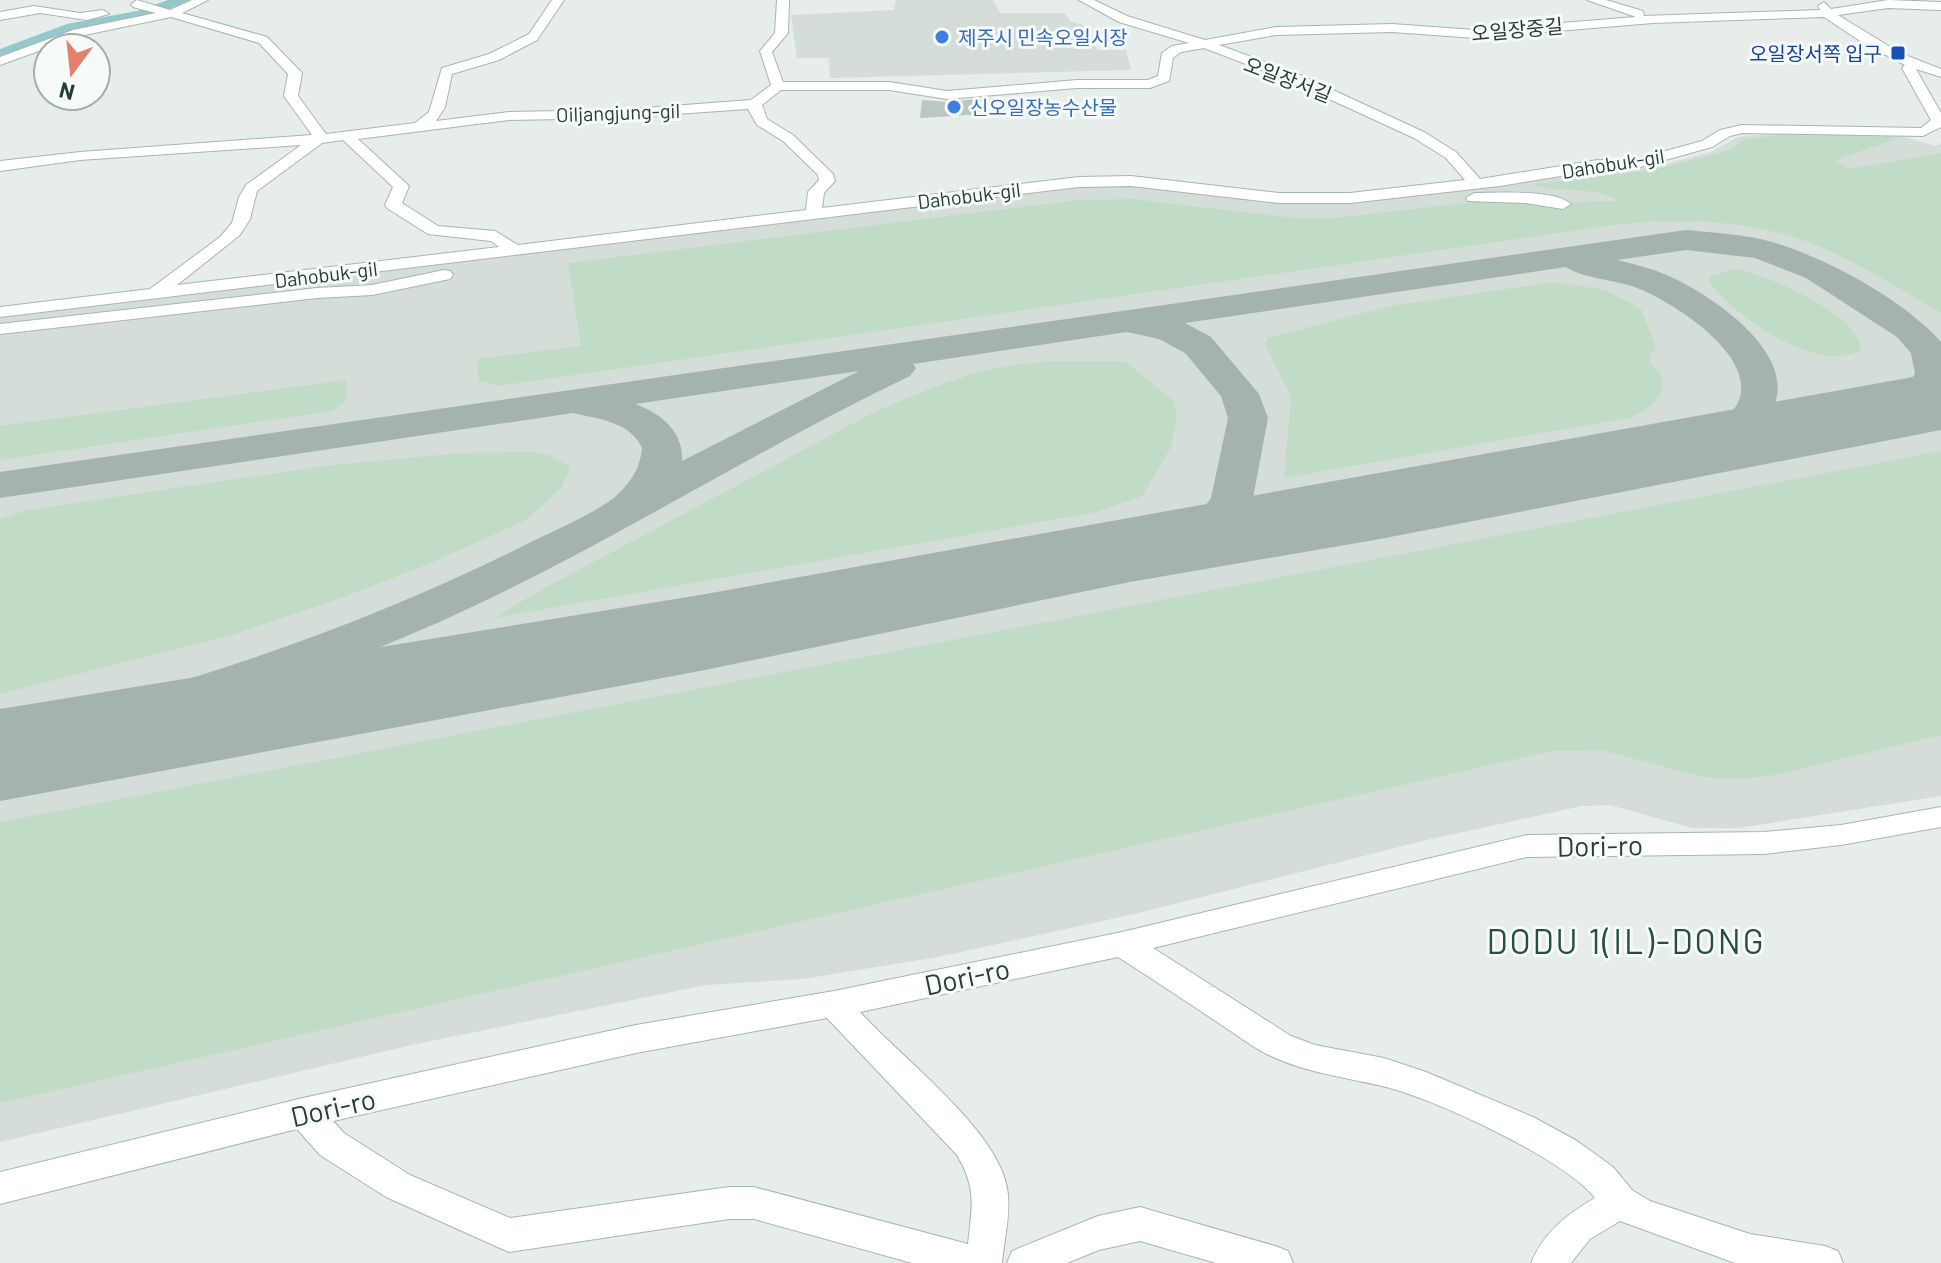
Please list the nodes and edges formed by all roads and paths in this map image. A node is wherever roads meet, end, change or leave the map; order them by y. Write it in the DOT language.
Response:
graph roads {
  1 [pos="202,0"];
  2 [pos="558,0"];
  3 [pos="783,0"];
  4 [pos="1085,0"];
  5 [pos="1593,0"];
  6 [pos="1821,0"];
  7 [pos="140,2"];
  8 [pos="1941,6"];
  9 [pos="1827,13"];
  10 [pos="170,14"];
  11 [pos="0,16"];
  12 [pos="1653,19"];
  13 [pos="1208,45"];
  14 [pos="0,61"];
  15 [pos="1911,67"];
  16 [pos="1941,73"];
  17 [pos="778,86"];
  18 [pos="755,104"];
  19 [pos="421,125"];
  20 [pos="346,135"];
  21 [pos="319,139"];
  22 [pos="0,166"];
  23 [pos="1476,184"];
  24 [pos="1563,204"];
  25 [pos="813,214"];
  26 [pos="516,251"];
  27 [pos="154,293"];
  28 [pos="0,312"];
  29 [pos="0,329"];
  30 [pos="1941,817"];
  31 [pos="1122,944"];
  32 [pos="834,1004"];
  33 [pos="303,1113"];
  34 [pos="0,1188"];
  35 [pos="1620,1202"];
  36 [pos="1206,1252"];
  37 [pos="975,1263"];
  38 [pos="984,1263"];
  39 [pos="1025,1263"];
  40 [pos="1275,1263"];
  41 [pos="1549,1263"];
  42 [pos="1825,1263"];
  1 -- 10 [label="street"];
  2 -- 19 [label="street"];
  3 -- 17 [label="street"];
  4 -- 13 [label="street, 오일장서길"];
  5 -- 12 [label="street"];
  6 -- 9 [label="street"];
  7 -- 10 [label="street"];
  7 -- 11 [label="street"];
  8 -- 9 [label="street, 오일장중길"];
  9 -- 12 [label="street, 오일장중길"];
  9 -- 15 [label="street"];
  10 -- 14 [label="street"];
  10 -- 21 [label="street"];
  12 -- 13 [label="street, 오일장중길"];
  13 -- 17 [label="street"];
  13 -- 23 [label="street, 오일장서길"];
  15 -- 16 [label="street"];
  15 -- 23 [label="street, Dahobuk-gil"];
  17 -- 18 [label="street"];
  18 -- 19 [label="street, Oiljangjung-gil"];
  18 -- 25 [label="street"];
  19 -- 20 [label="street, Oiljangjung-gil"];
  20 -- 21 [label="street, Oiljangjung-gil"];
  20 -- 26 [label="street"];
  21 -- 22 [label="street, Oiljangjung-gil"];
  21 -- 27 [label="street"];
  23 -- 25 [label="street, Dahobuk-gil"];
  24 -- 29 [label="street"];
  25 -- 26 [label="street, Dahobuk-gil"];
  26 -- 27 [label="street, Dahobuk-gil"];
  27 -- 28 [label="street, Dahobuk-gil"];
  30 -- 31 [label="street, Dori-ro"];
  31 -- 32 [label="street, Dori-ro"];
  31 -- 35 [label="street"];
  32 -- 33 [label="street, Dori-ro"];
  32 -- 38 [label="street"];
  33 -- 34 [label="street, Dori-ro"];
  33 -- 37 [label="street"];
  35 -- 41 [label="street"];
  35 -- 42 [label="street"];
  36 -- 39 [label="street"];
  36 -- 40 [label="street"];
}
